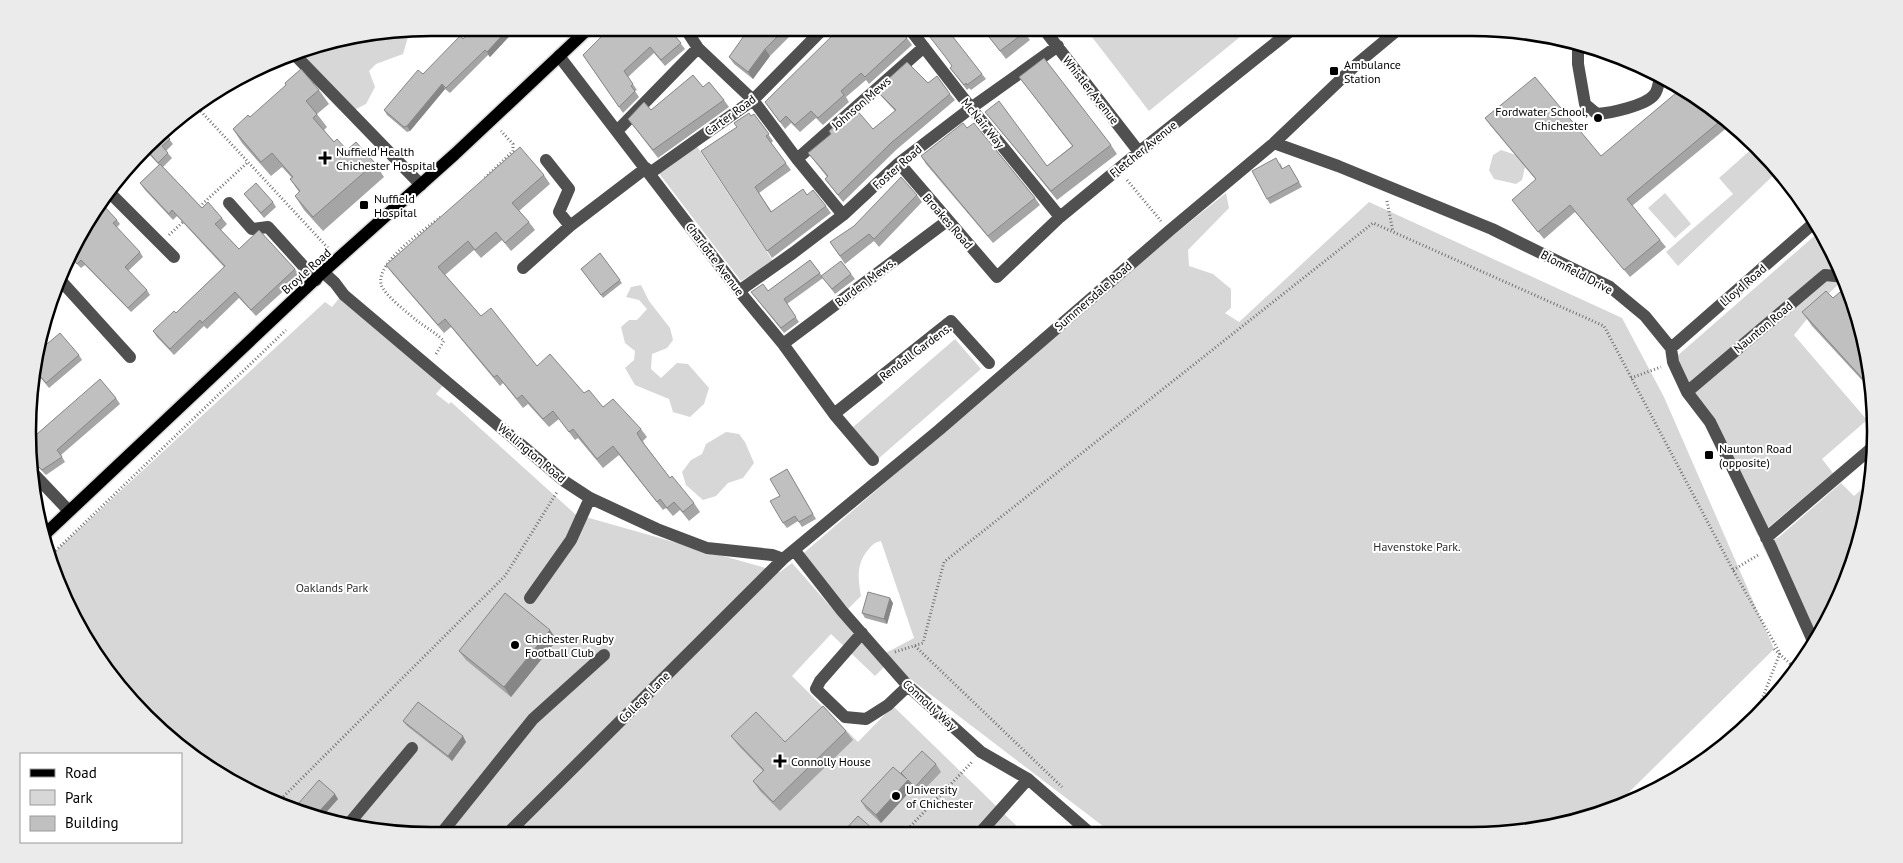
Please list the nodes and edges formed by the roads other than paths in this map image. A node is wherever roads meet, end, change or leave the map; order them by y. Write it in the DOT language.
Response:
graph roads {
  1 [pos="580,36"];
  2 [pos="690,36"];
  3 [pos="816,36"];
  4 [pos="915,36"];
  5 [pos="1050,36"];
  6 [pos="1284,36"];
  7 [pos="1390,36"];
  8 [pos="1058,46"];
  9 [pos="924,47"];
  10 [pos="698,48"];
  11 [pos="1581,52"];
  12 [pos="558,56"];
  13 [pos="299,59"];
  14 [pos="1659,84"];
  15 [pos="753,100"];
  16 [pos="970,108"];
  17 [pos="617,132"];
  18 [pos="1274,143"];
  19 [pos="1139,152"];
  20 [pos="797,159"];
  21 [pos="546,160"];
  22 [pos="899,163"];
  23 [pos="648,170"];
  24 [pos="421,185"];
  25 [pos="114,197"];
  26 [pos="229,203"];
  27 [pos="843,215"];
  28 [pos="1060,218"];
  29 [pos="948,221"];
  30 [pos="570,226"];
  31 [pos="1810,227"];
  32 [pos="174,257"];
  33 [pos="523,268"];
  34 [pos="1835,275"];
  35 [pos="319,276"];
  36 [pos="997,278"];
  37 [pos="64,285"];
  38 [pos="739,291"];
  39 [pos="783,344"];
  40 [pos="1671,348"];
  41 [pos="130,357"];
  42 [pos="989,363"];
  43 [pos="1687,392"];
  44 [pos="834,414"];
  45 [pos="1866,453"];
  46 [pos="873,460"];
  47 [pos="40,479"];
  48 [pos="590,498"];
  49 [pos="69,511"];
  50 [pos="49,530"];
  51 [pos="1769,542"];
  52 [pos="795,551"];
  53 [pos="783,560"];
  54 [pos="530,598"];
  55 [pos="862,633"];
  56 [pos="1811,634"];
  57 [pos="604,655"];
  58 [pos="908,686"];
  59 [pos="412,748"];
  60 [pos="1028,779"];
  61 [pos="353,819"];
  62 [pos="447,827"];
  63 [pos="514,827"];
  64 [pos="985,827"];
  65 [pos="1083,827"];
  1 -- 12 [label="main road, Broyle Road"];
  2 -- 10 [label="street"];
  3 -- 15 [label="street, Carter Road"];
  4 -- 9 [label="street, McNair Way"];
  5 -- 8 [label="street, Whistler Avenue"];
  6 -- 19 [label="street, Fletcher Avenue"];
  7 -- 18 [label="street, Summersdale Road"];
  8 -- 16 [label="street, Foster Road"];
  8 -- 19 [label="street, Whistler Avenue"];
  9 -- 16 [label="street, McNair Way"];
  9 -- 20 [label="street, Johnson Mews"];
  10 -- 15 [label="street"];
  10 -- 17 [label="street"];
  11 -- 14 [label="street"];
  12 -- 17 [label="street, Charlotte Avenue"];
  12 -- 24 [label="main road, Broyle Road"];
  13 -- 24 [label="street"];
  15 -- 20 [label="street"];
  15 -- 23 [label="street, Carter Road"];
  16 -- 22 [label="street, Foster Road"];
  16 -- 28 [label="street, McNair Way"];
  17 -- 23 [label="street, Charlotte Avenue"];
  18 -- 40 [label="street, Blomfield Drive"];
  18 -- 52 [label="street, Summersdale Road"];
  19 -- 28 [label="street, Fletcher Avenue"];
  20 -- 27 [label="street"];
  21 -- 30 [label="street"];
  22 -- 27 [label="street, Foster Road"];
  22 -- 29 [label="street, Broakes Road"];
  23 -- 30 [label="street, Carter Road"];
  23 -- 38 [label="street, Charlotte Avenue"];
  24 -- 35 [label="main road, Broyle Road"];
  25 -- 32 [label="street"];
  26 -- 35 [label="street, Wellington Road"];
  27 -- 38 [label="street, Foster Road"];
  28 -- 36 [label="street, Fletcher Avenue"];
  29 -- 36 [label="street, Broakes Road"];
  29 -- 39 [label="street, Burden Mews."];
  30 -- 33 [label="street, Carter Road"];
  31 -- 40 [label="street, Lloyd Road"];
  34 -- 43 [label="street, Naunton Road"];
  35 -- 48 [label="street, Wellington Road"];
  35 -- 49 [label="main road, Broyle Road"];
  37 -- 41 [label="street"];
  38 -- 39 [label="street, Charlotte Avenue"];
  39 -- 44 [label="street, Charlotte Avenue"];
  40 -- 43 [label="street"];
  42 -- 44 [label="street, Rendall Gardens."];
  43 -- 51 [label="street"];
  44 -- 46 [label="street, Charlotte Avenue"];
  45 -- 51 [label="street"];
  47 -- 49 [label="street"];
  48 -- 53 [label="street, Wellington Road"];
  48 -- 54 [label="street"];
  49 -- 50 [label="main road, Broyle Road"];
  51 -- 56 [label="street"];
  52 -- 53 [label="street, Summersdale Road"];
  52 -- 55 [label="street, Connolly Way"];
  53 -- 63 [label="street, College Lane"];
  55 -- 58 [label="street, Connolly Way"];
  55 -- 58 [label="street"];
  57 -- 62 [label="street"];
  58 -- 60 [label="street, Connolly Way"];
  59 -- 61 [label="street"];
  60 -- 64 [label="street"];
  60 -- 65 [label="street, Connolly Way"];
}
